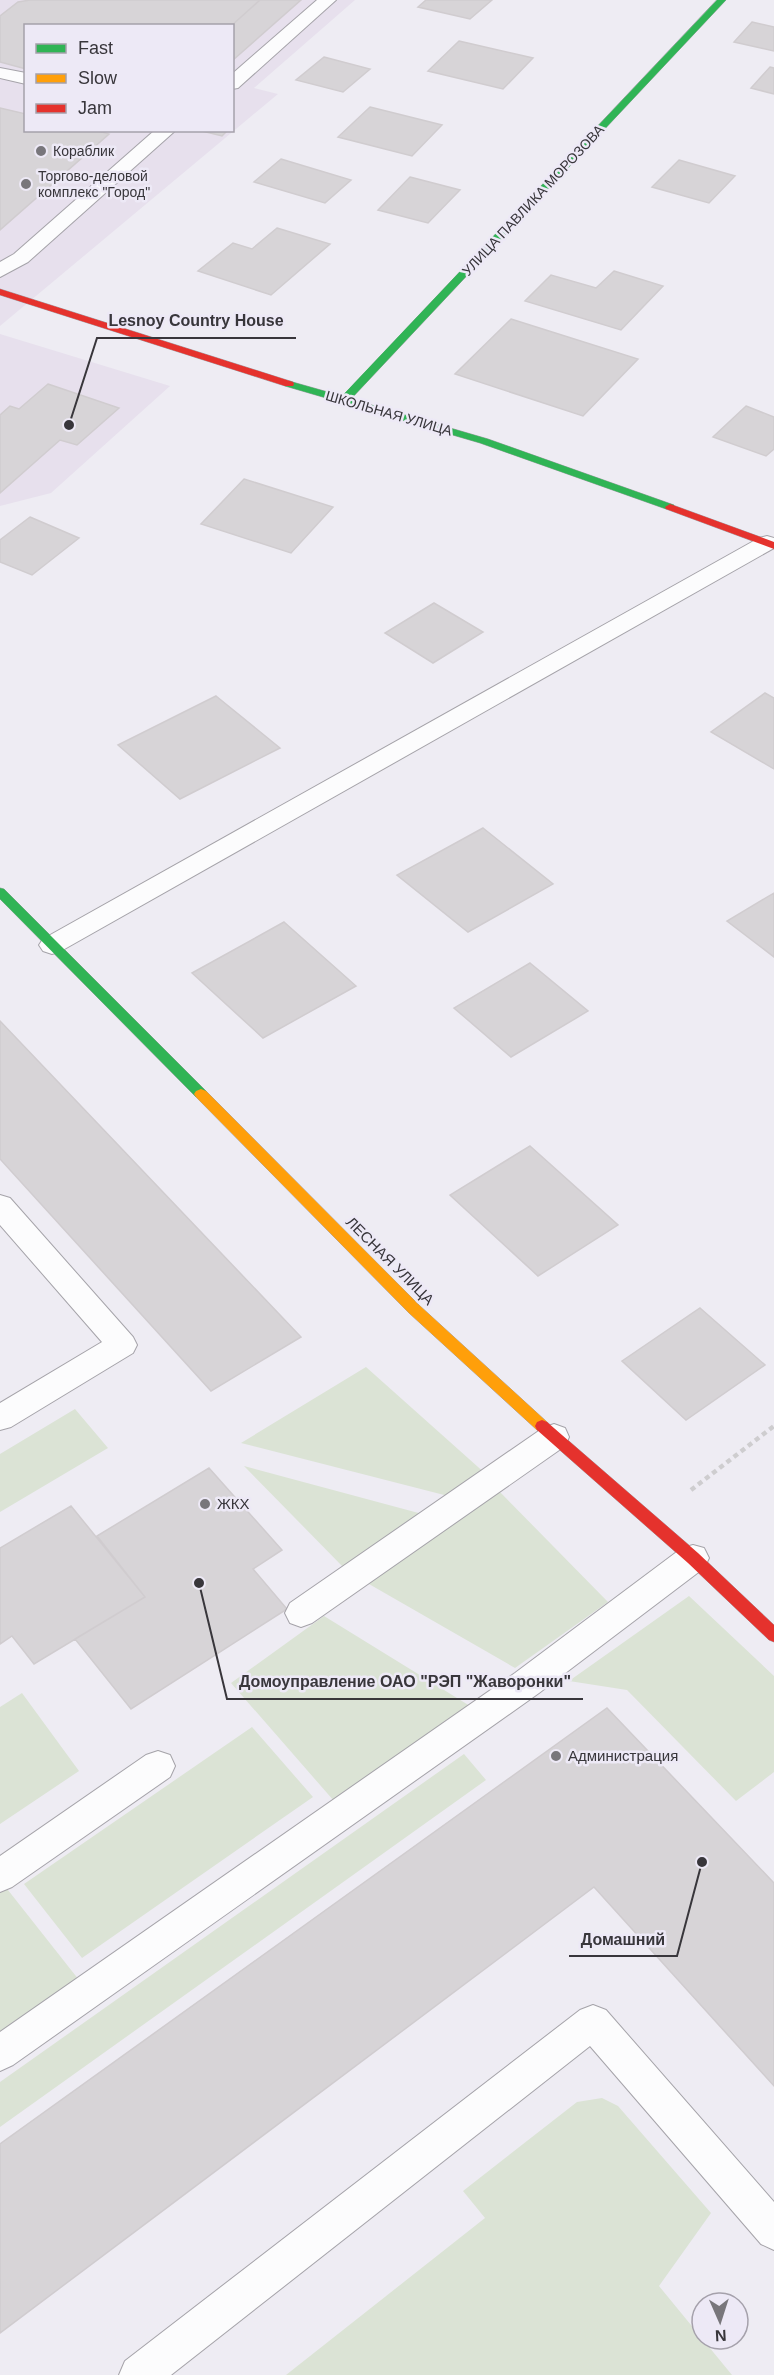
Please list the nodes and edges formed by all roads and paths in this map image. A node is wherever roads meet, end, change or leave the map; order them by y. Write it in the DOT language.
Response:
graph roads {
  1 [pos="327,0"];
  2 [pos="722,0"];
  3 [pos="0,73"];
  4 [pos="24,79"];
  5 [pos="234,82"];
  6 [pos="165,132"];
  7 [pos="0,271"];
  8 [pos="0,292"];
  9 [pos="344,400"];
  10 [pos="770,544"];
  11 [pos="0,892"];
  12 [pos="52,945"];
  13 [pos="0,1206"];
  14 [pos="0,1418"];
  15 [pos="774,1426"];
  16 [pos="554,1437"];
  17 [pos="650,1521"];
  18 [pos="693,1558"];
  19 [pos="301,1613"];
  20 [pos="774,1635"];
  21 [pos="158,1766"];
  22 [pos="0,1876"];
  23 [pos="0,2053"];
  24 [pos="774,2231"];
  25 [pos="139,2375"];
  1 -- 5 [label="lane"];
  2 -- 9 [label="street, УЛИЦА ПАВЛИКА МОРОЗОВА"];
  3 -- 4 [label="lane"];
  6 -- 7 [label="lane"];
  8 -- 9 [label="street, ШКОЛЬНАЯ УЛИЦА"];
  9 -- 10 [label="street, ШКОЛЬНАЯ УЛИЦА"];
  10 -- 12 [label="lane"];
  11 -- 12 [label="street, ЛЕСНАЯ УЛИЦА"];
  12 -- 16 [label="street, ЛЕСНАЯ УЛИЦА"];
  13 -- 14 [label="lane"];
  15 -- 17 [label="path"];
  16 -- 17 [label="street, ЛЕСНАЯ УЛИЦА"];
  16 -- 19 [label="lane"];
  17 -- 18 [label="street, ЛЕСНАЯ УЛИЦА"];
  18 -- 20 [label="street, ЛЕСНАЯ УЛИЦА"];
  18 -- 23 [label="lane"];
  21 -- 22 [label="lane"];
  24 -- 25 [label="lane"];
}
